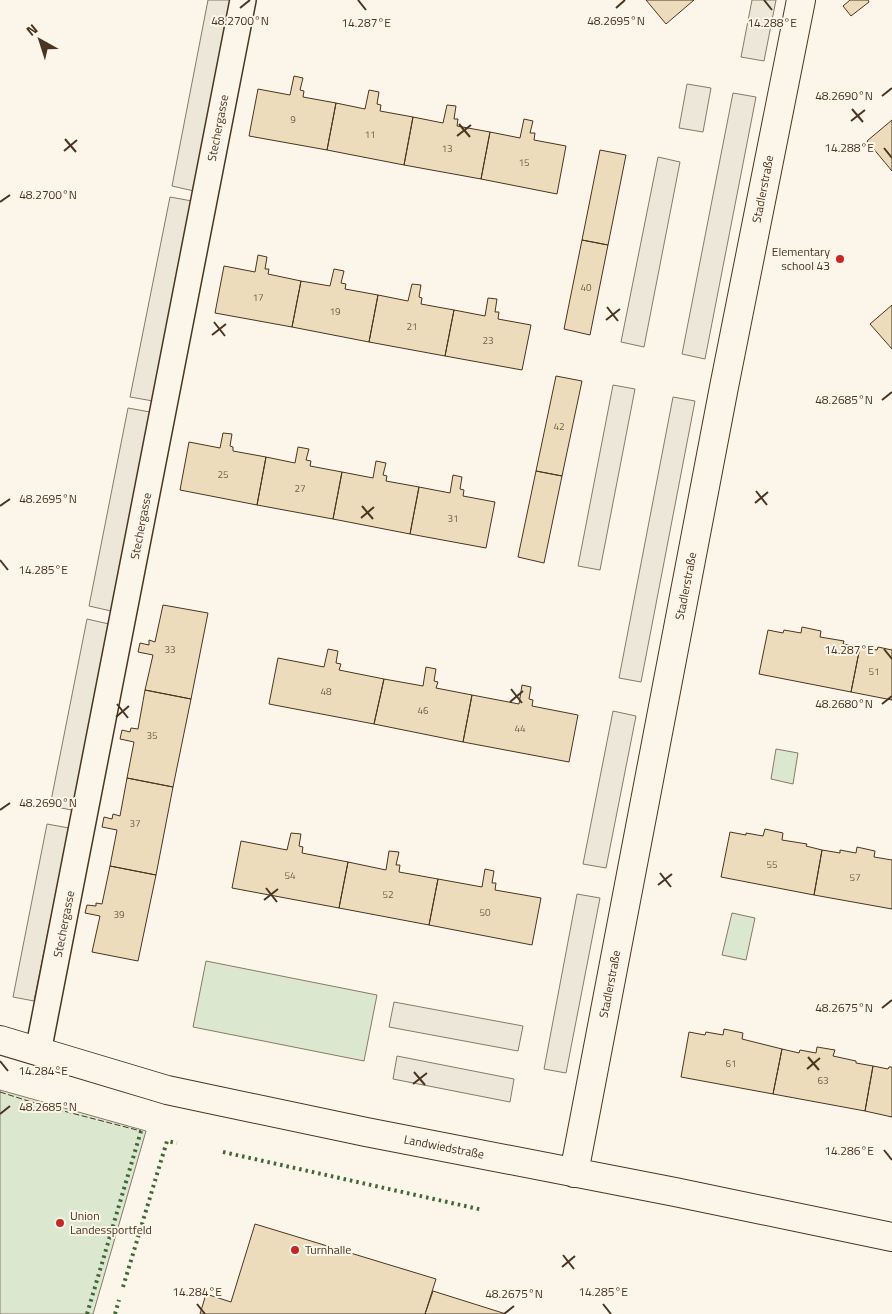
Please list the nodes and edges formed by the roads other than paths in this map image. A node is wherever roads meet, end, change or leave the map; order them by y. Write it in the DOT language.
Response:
graph roads {
  1 [pos="243,0"];
  2 [pos="801,0"];
  3 [pos="0,1040"];
  4 [pos="38,1052"];
  5 [pos="574,1173"];
  6 [pos="892,1237"];
  1 -- 4 [label="street, Stechergasse"];
  2 -- 5 [label="main road, Stadlerstraße"];
  3 -- 4 [label="main road, Landwiedstraße"];
  4 -- 5 [label="main road, Landwiedstraße"];
  5 -- 6 [label="main road, Landwiedstraße"];
}
